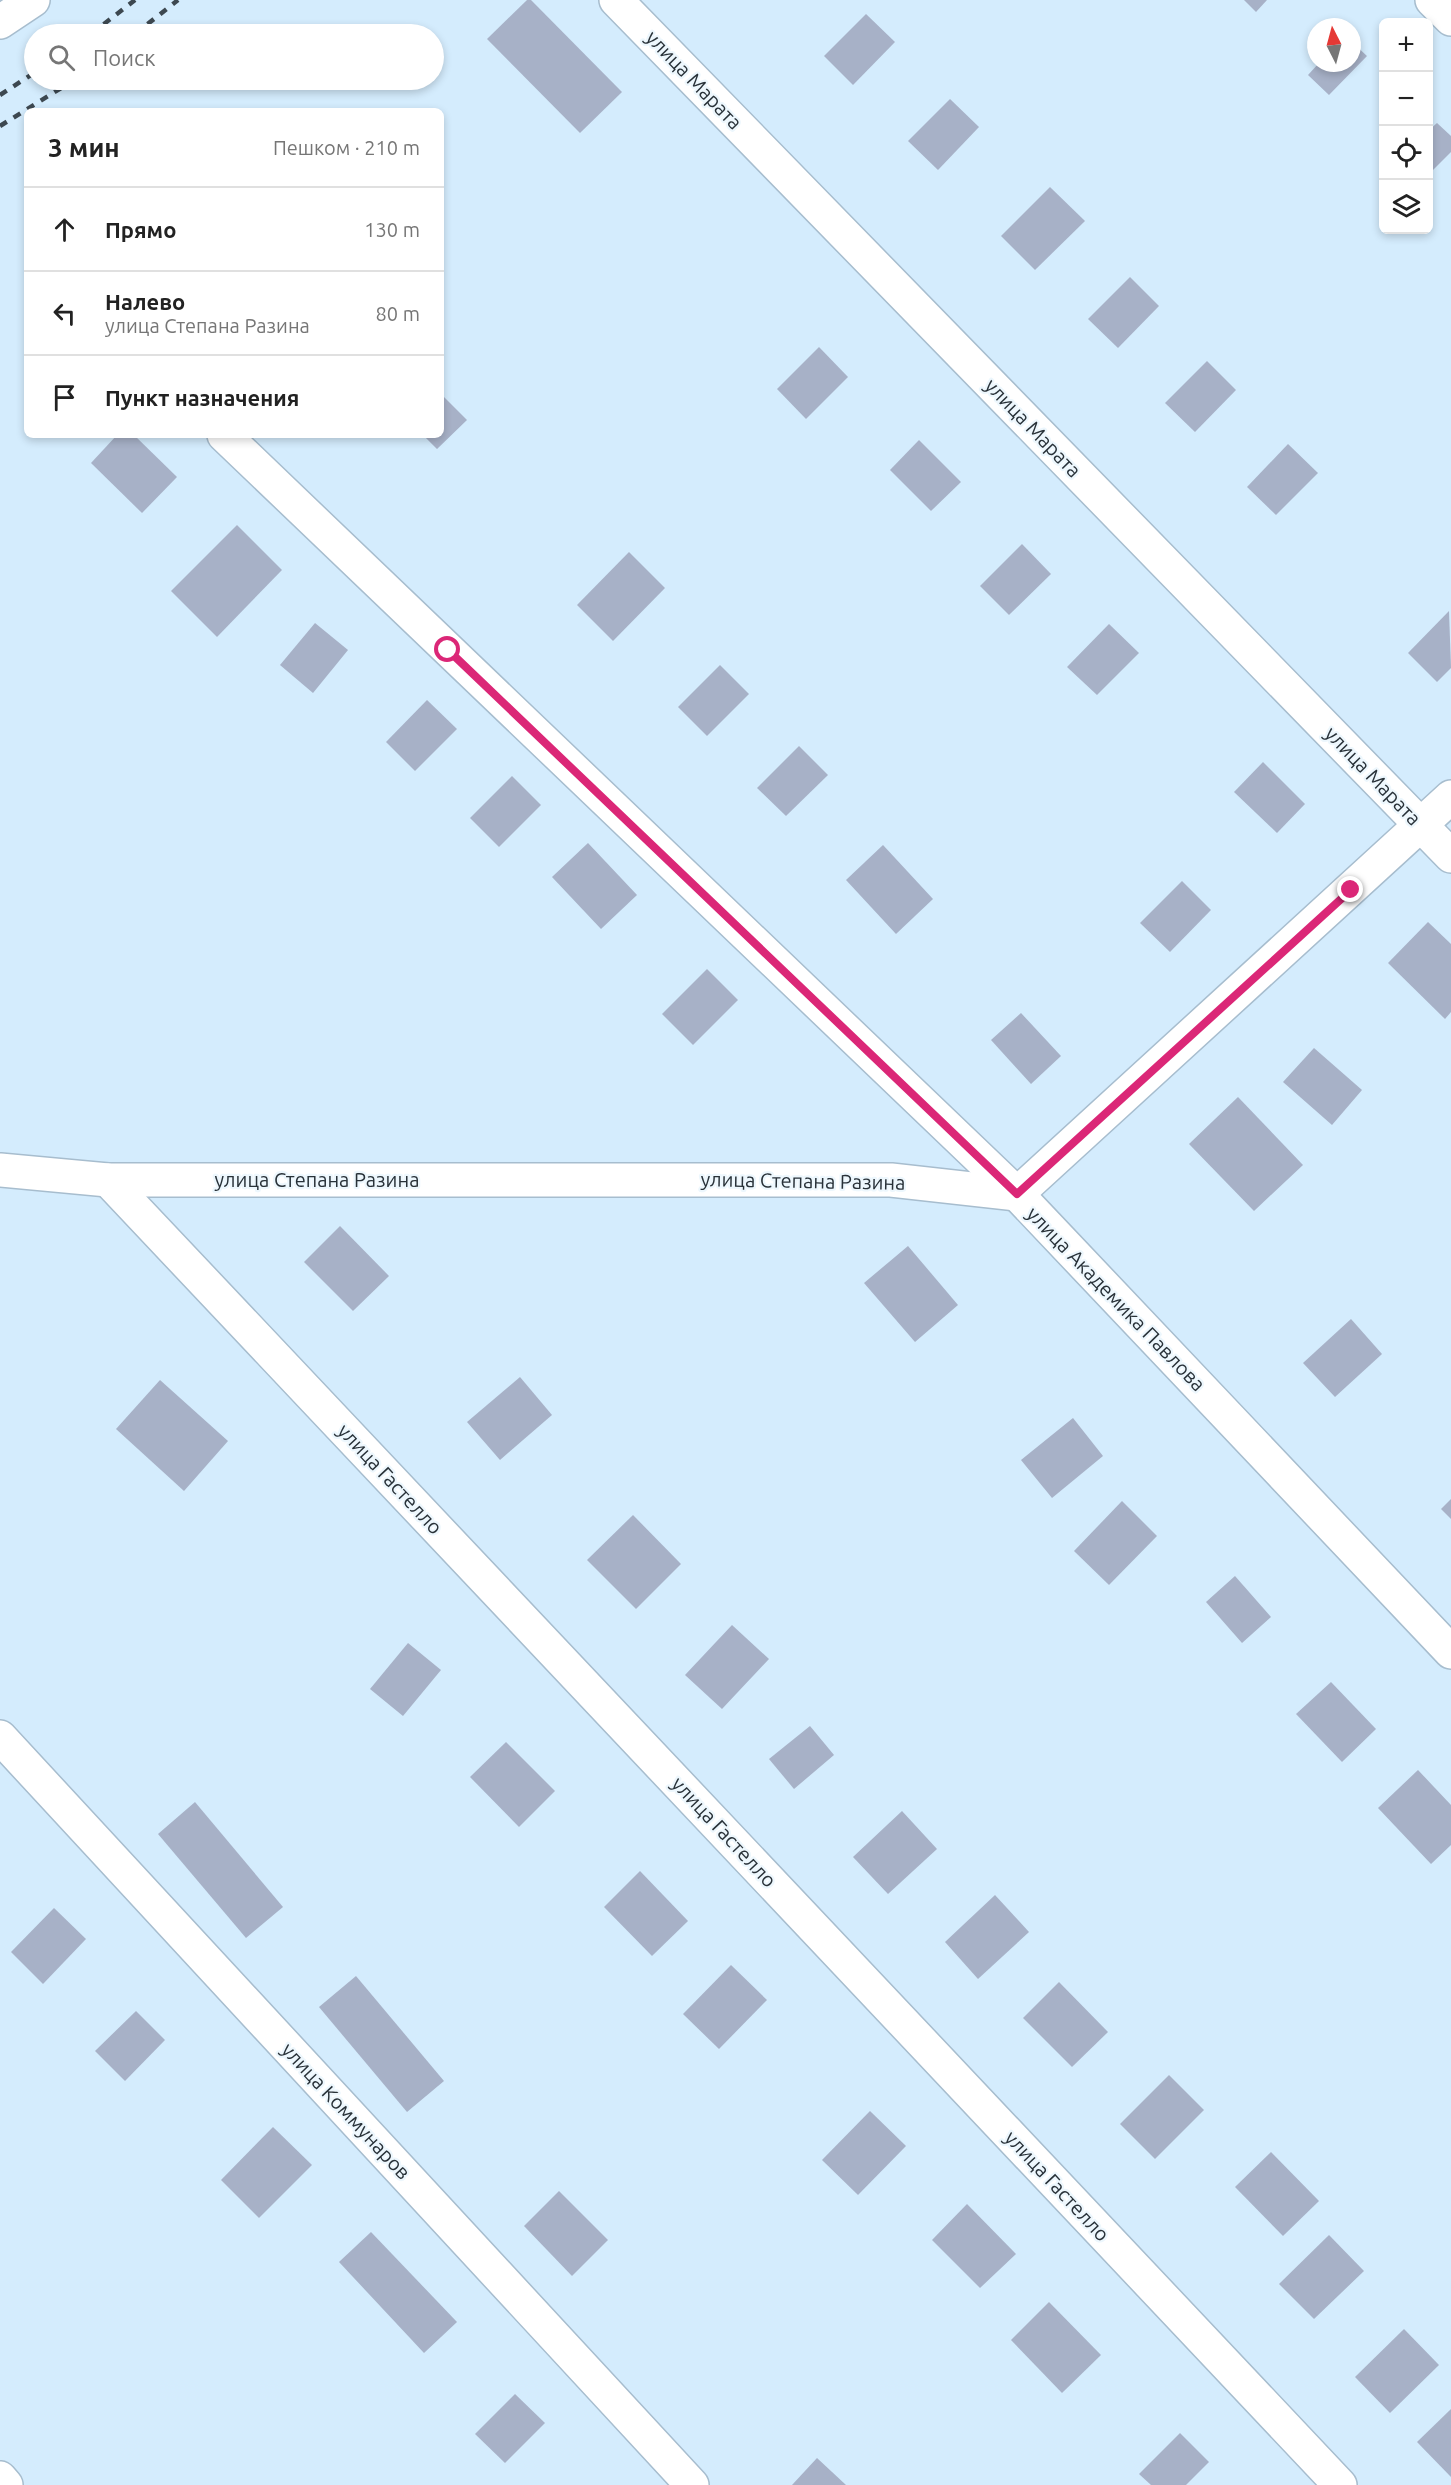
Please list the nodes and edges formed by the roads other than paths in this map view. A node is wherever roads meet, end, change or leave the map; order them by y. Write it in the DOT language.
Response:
graph roads {
  1 [pos="33,0"];
  2 [pos="616,0"];
  3 [pos="1432,0"];
  4 [pos="1451,19"];
  5 [pos="0,22"];
  6 [pos="227,438"];
  7 [pos="1451,797"];
  8 [pos="1421,826"];
  9 [pos="1451,856"];
  10 [pos="0,1170"];
  11 [pos="108,1180"];
  12 [pos="1017,1194"];
  13 [pos="1451,1652"];
  14 [pos="0,1737"];
  15 [pos="0,2478"];
  16 [pos="6,2485"];
  17 [pos="692,2485"];
  18 [pos="1340,2485"];
  1 -- 5 [label="street"];
  2 -- 8 [label="street, улица Марата"];
  3 -- 4 [label="street"];
  6 -- 12 [label="street, улица Академика Павлова"];
  7 -- 8 [label="street"];
  8 -- 9 [label="street, улица Марата"];
  8 -- 12 [label="street"];
  10 -- 11 [label="street, улица Степана Разина"];
  11 -- 12 [label="street, улица Степана Разина"];
  11 -- 18 [label="street, улица Гастелло"];
  12 -- 13 [label="street, улица Академика Павлова"];
  14 -- 17 [label="street, улица Коммунаров"];
  15 -- 16 [label="street"];
}
